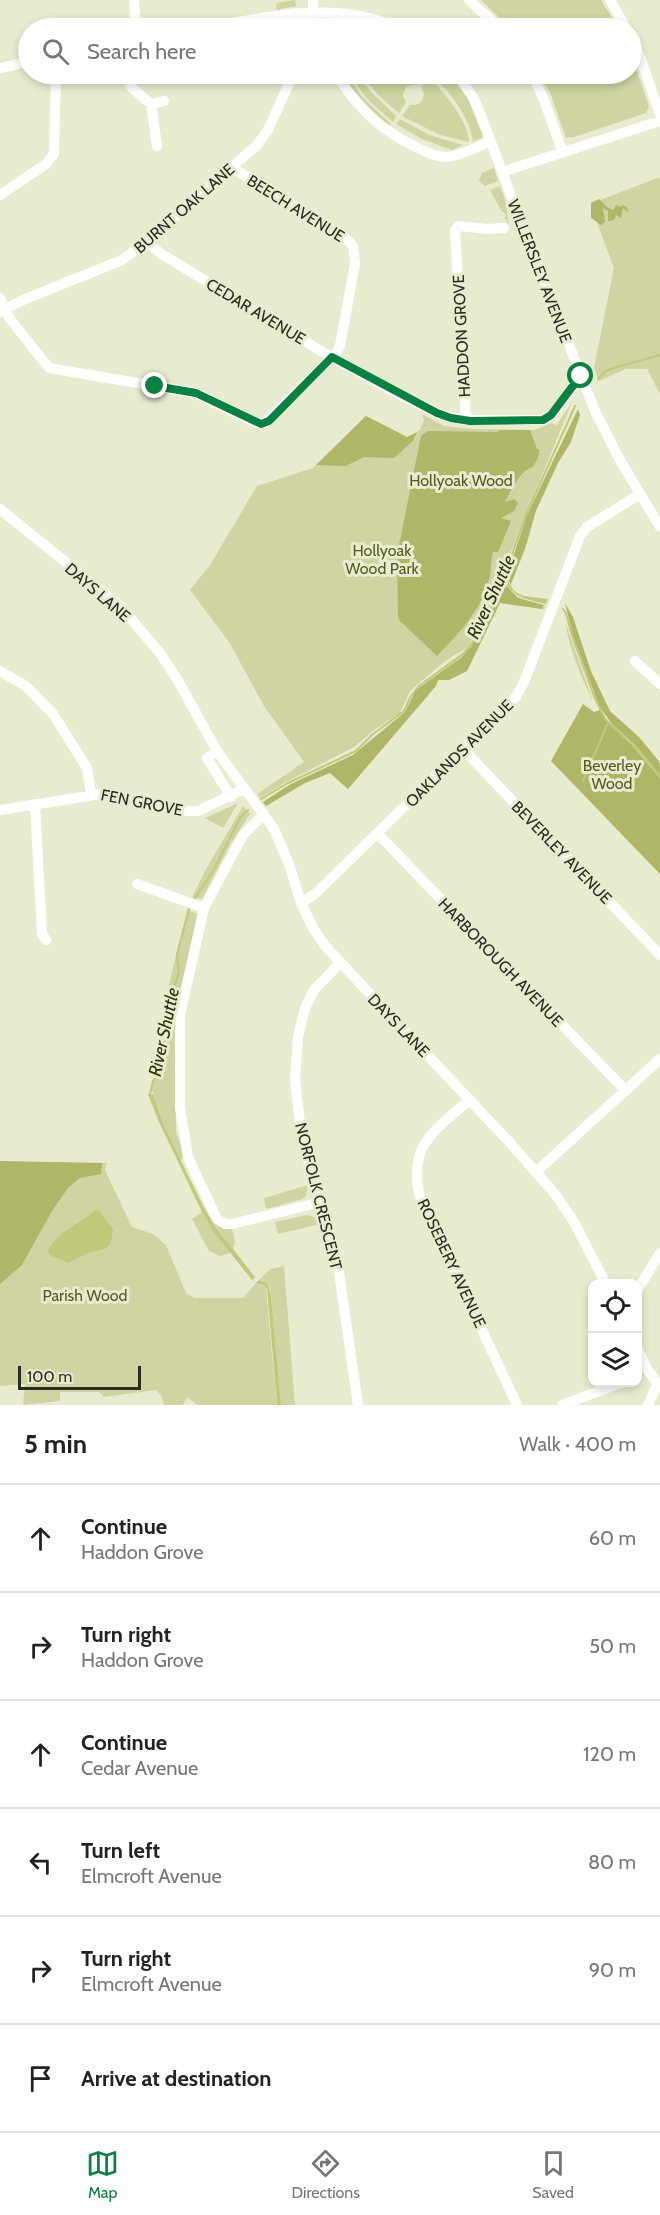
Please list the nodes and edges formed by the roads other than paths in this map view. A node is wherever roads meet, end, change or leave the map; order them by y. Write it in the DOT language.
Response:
graph roads {
  1 [pos="134,0"];
  2 [pos="470,0"];
  3 [pos="610,0"];
  4 [pos="314,5"];
  5 [pos="135,18"];
  6 [pos="253,18"];
  7 [pos="370,18"];
  8 [pos="489,18"];
  9 [pos="621,18"];
  10 [pos="642,61"];
  11 [pos="18,64"];
  12 [pos="0,68"];
  13 [pos="56,84"];
  14 [pos="130,84"];
  15 [pos="288,84"];
  16 [pos="342,84"];
  17 [pos="464,84"];
  18 [pos="537,84"];
  19 [pos="164,101"];
  20 [pos="151,104"];
  21 [pos="660,115"];
  22 [pos="660,121"];
  23 [pos="490,141"];
  24 [pos="157,146"];
  25 [pos="563,153"];
  26 [pos="231,167"];
  27 [pos="502,172"];
  28 [pos="0,195"];
  29 [pos="504,228"];
  30 [pos="147,242"];
  31 [pos="0,298"];
  32 [pos="2,311"];
  33 [pos="332,357"];
  34 [pos="582,379"];
  35 [pos="466,420"];
  36 [pos="640,494"];
  37 [pos="0,509"];
  38 [pos="660,527"];
  39 [pos="635,661"];
  40 [pos="0,670"];
  41 [pos="660,684"];
  42 [pos="463,749"];
  43 [pos="217,751"];
  44 [pos="244,789"];
  45 [pos="91,794"];
  46 [pos="231,797"];
  47 [pos="35,804"];
  48 [pos="0,810"];
  49 [pos="264,814"];
  50 [pos="377,833"];
  51 [pos="137,884"];
  52 [pos="301,903"];
  53 [pos="204,908"];
  54 [pos="46,940"];
  55 [pos="660,955"];
  56 [pos="340,963"];
  57 [pos="660,1059"];
  58 [pos="626,1091"];
  59 [pos="469,1100"];
  60 [pos="536,1172"];
  61 [pos="321,1202"];
  62 [pos="660,1253"];
  63 [pos="603,1279"];
  64 [pos="642,1282"];
  65 [pos="642,1372"];
  66 [pos="659,1386"];
  67 [pos="612,1387"];
  68 [pos="358,1405"];
  69 [pos="517,1405"];
  70 [pos="562,1405"];
  71 [pos="648,1405"];
  1 -- 5 [label="street"];
  2 -- 8 [label="street"];
  3 -- 9 [label="street"];
  4 -- 6 [label="street"];
  4 -- 7 [label="street"];
  10 -- 21 [label="street"];
  11 -- 12 [label="street"];
  13 -- 28 [label="street"];
  14 -- 20 [label="street"];
  15 -- 26 [label="street, BURNT OAK LANE"];
  16 -- 23 [label="street"];
  17 -- 23 [label="street, WILLERSLEY AVENUE"];
  18 -- 25 [label="street"];
  19 -- 20 [label="street"];
  20 -- 24 [label="street"];
  22 -- 25 [label="street"];
  23 -- 27 [label="street, WILLERSLEY AVENUE"];
  25 -- 27 [label="street"];
  26 -- 30 [label="street, BURNT OAK LANE"];
  26 -- 33 [label="street, BEECH AVENUE"];
  27 -- 34 [label="street, WILLERSLEY AVENUE"];
  29 -- 35 [label="street, HADDON GROVE"];
  30 -- 32 [label="street, BURNT OAK LANE"];
  30 -- 33 [label="street, CEDAR AVENUE"];
  31 -- 32 [label="street"];
  32 -- 33 [label="street"];
  33 -- 35 [label="street, CEDAR AVENUE"];
  34 -- 35 [label="street, HADDON GROVE"];
  34 -- 36 [label="street, WILLERSLEY AVENUE"];
  36 -- 38 [label="street, WILLERSLEY AVENUE"];
  36 -- 42 [label="street, OAKLANDS AVENUE"];
  37 -- 43 [label="street, DAYS LANE"];
  39 -- 41 [label="street"];
  40 -- 45 [label="street"];
  42 -- 50 [label="street, OAKLANDS AVENUE"];
  42 -- 55 [label="street, BEVERLEY AVENUE"];
  43 -- 44 [label="street, DAYS LANE"];
  43 -- 46 [label="street"];
  44 -- 46 [label="street, FEN GROVE"];
  44 -- 49 [label="street, DAYS LANE"];
  45 -- 46 [label="street, FEN GROVE"];
  45 -- 47 [label="street, FEN GROVE"];
  47 -- 48 [label="street, FEN GROVE"];
  47 -- 54 [label="street"];
  49 -- 52 [label="street, DAYS LANE"];
  49 -- 53 [label="street"];
  50 -- 52 [label="street, OAKLANDS AVENUE"];
  50 -- 58 [label="street, HARBOROUGH AVENUE"];
  51 -- 53 [label="street"];
  52 -- 56 [label="street, DAYS LANE"];
  53 -- 61 [label="street"];
  56 -- 59 [label="street, DAYS LANE"];
  56 -- 61 [label="street, NORFOLK CRESCENT"];
  57 -- 58 [label="street"];
  58 -- 60 [label="street"];
  59 -- 60 [label="street, DAYS LANE"];
  59 -- 69 [label="street, ROSEBERY AVENUE"];
  60 -- 63 [label="street, DAYS LANE"];
  61 -- 68 [label="street, NORFOLK CRESCENT"];
  62 -- 64 [label="street"];
  65 -- 66 [label="street"];
  66 -- 71 [label="street"];
  67 -- 70 [label="street"];
}
